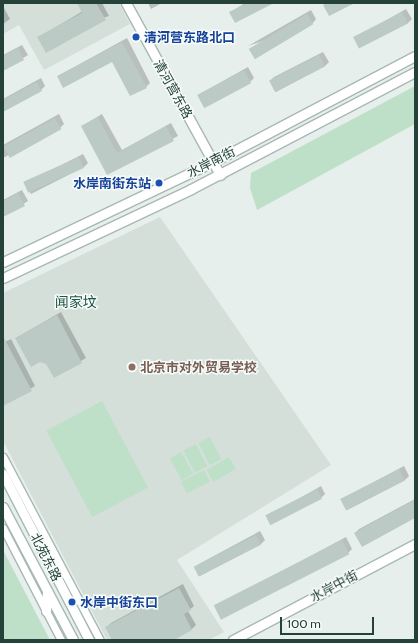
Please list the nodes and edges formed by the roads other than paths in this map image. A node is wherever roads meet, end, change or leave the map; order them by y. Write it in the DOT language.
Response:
graph roads {
  1 [pos="126,3"];
  2 [pos="415,56"];
  3 [pos="415,72"];
  4 [pos="213,162"];
  5 [pos="220,175"];
  6 [pos="3,262"];
  7 [pos="3,278"];
  8 [pos="3,457"];
  9 [pos="3,474"];
  10 [pos="3,506"];
  11 [pos="3,528"];
  12 [pos="415,544"];
  13 [pos="47,590"];
  14 [pos="46,611"];
  15 [pos="61,640"];
  16 [pos="73,640"];
  17 [pos="89,640"];
  18 [pos="100,640"];
  19 [pos="233,640"];
  1 -- 4 [label="street, 清河营东路"];
  2 -- 4 [label="street, 水岸南街"];
  3 -- 5 [label="street, 水岸南街"];
  4 -- 5 [label="street, 清河营东路"];
  4 -- 6 [label="street, 水岸南街"];
  5 -- 7 [label="street, 水岸南街"];
  8 -- 18 [label="street"];
  9 -- 17 [label="street, 北苑东路"];
  10 -- 13 [label="street, 北苑东路"];
  11 -- 14 [label="street"];
  12 -- 19 [label="street, 水岸中街"];
  13 -- 14 [label="street"];
  13 -- 16 [label="street, 北苑东路"];
  14 -- 15 [label="street"];
}
